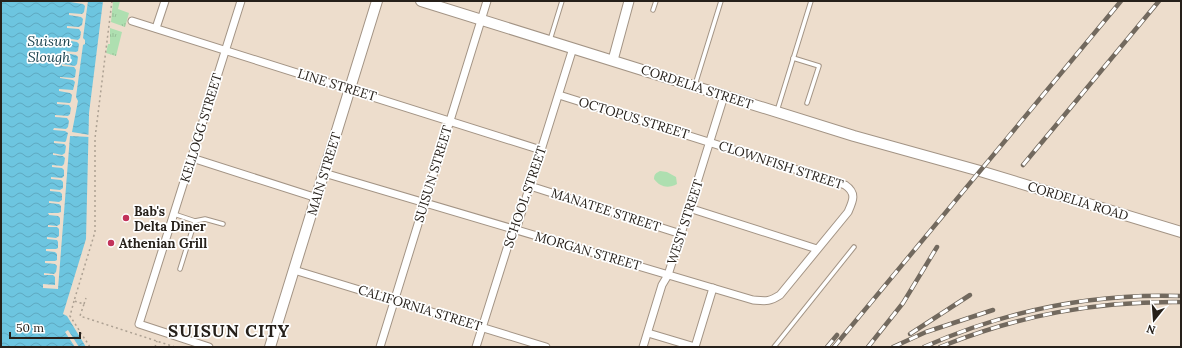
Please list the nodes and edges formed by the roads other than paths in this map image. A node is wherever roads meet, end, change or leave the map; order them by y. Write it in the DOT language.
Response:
graph roads {
  1 [pos="165,1"];
  2 [pos="241,1"];
  3 [pos="378,1"];
  4 [pos="421,1"];
  5 [pos="487,1"];
  6 [pos="562,1"];
  7 [pos="629,1"];
  8 [pos="656,1"];
  9 [pos="721,1"];
  10 [pos="811,1"];
  11 [pos="653,10"];
  12 [pos="481,20"];
  13 [pos="132,21"];
  14 [pos="156,28"];
  15 [pos="550,41"];
  16 [pos="573,48"];
  17 [pos="225,51"];
  18 [pos="793,58"];
  19 [pos="613,60"];
  20 [pos="695,86"];
  21 [pos="350,89"];
  22 [pos="559,95"];
  23 [pos="724,96"];
  24 [pos="807,104"];
  25 [pos="777,112"];
  26 [pos="450,121"];
  27 [pos="710,142"];
  28 [pos="541,150"];
  29 [pos="192,158"];
  30 [pos="974,170"];
  31 [pos="324,173"];
  32 [pos="530,186"];
  33 [pos="317,198"];
  34 [pos="424,204"];
  35 [pos="689,208"];
  36 [pos="174,214"];
  37 [pos="195,221"];
  38 [pos="223,224"];
  39 [pos="516,230"];
  40 [pos="1181,232"];
  41 [pos="681,234"];
  42 [pos="854,247"];
  43 [pos="817,249"];
  44 [pos="180,268"];
  45 [pos="294,270"];
  46 [pos="668,275"];
  47 [pos="713,288"];
  48 [pos="395,300"];
  49 [pos="482,327"];
  50 [pos="648,333"];
  51 [pos="209,347"];
  52 [pos="270,347"];
  53 [pos="380,347"];
  54 [pos="476,347"];
  55 [pos="546,347"];
  56 [pos="643,347"];
  57 [pos="695,347"];
  58 [pos="774,347"];
  1 -- 14 [label="street"];
  2 -- 17 [label="street, KELLOGG STREET"];
  3 -- 21 [label="main road, MAIN STREET"];
  4 -- 12 [label="main road, CORDELIA STREET"];
  5 -- 12 [label="street, SUISUN STREET"];
  6 -- 15 [label="lane"];
  7 -- 19 [label="street"];
  8 -- 11 [label="lane"];
  9 -- 20 [label="lane"];
  10 -- 18 [label="lane"];
  12 -- 15 [label="main road, CORDELIA STREET"];
  12 -- 26 [label="street, SUISUN STREET"];
  13 -- 14 [label="street, LINE STREET"];
  14 -- 17 [label="street, LINE STREET"];
  15 -- 16 [label="main road, CORDELIA STREET"];
  16 -- 19 [label="main road, CORDELIA STREET"];
  16 -- 22 [label="street, SCHOOL STREET"];
  17 -- 21 [label="street, LINE STREET"];
  17 -- 29 [label="street, KELLOGG STREET"];
  18 -- 24 [label="lane"];
  18 -- 25 [label="lane"];
  19 -- 20 [label="main road, CORDELIA STREET"];
  20 -- 23 [label="main road, CORDELIA STREET"];
  21 -- 26 [label="street, LINE STREET"];
  21 -- 31 [label="main road, MAIN STREET"];
  22 -- 27 [label="street, OCTOPUS STREET"];
  22 -- 28 [label="street, SCHOOL STREET"];
  23 -- 25 [label="main road, CORDELIA STREET"];
  23 -- 27 [label="street, WEST STREET"];
  25 -- 30 [label="main road, CORDELIA STREET"];
  26 -- 28 [label="street, LINE STREET"];
  26 -- 34 [label="street, SUISUN STREET"];
  27 -- 35 [label="street, WEST STREET"];
  27 -- 43 [label="street, CLOWNFISH STREET"];
  28 -- 32 [label="street, SCHOOL STREET"];
  29 -- 33 [label="street"];
  29 -- 36 [label="street, KELLOGG STREET"];
  30 -- 40 [label="main road, CORDELIA ROAD"];
  31 -- 33 [label="main road, MAIN STREET"];
  31 -- 34 [label="street, MORGAN STREET"];
  32 -- 39 [label="street, SCHOOL STREET"];
  32 -- 41 [label="street, MANATEE STREET"];
  33 -- 45 [label="main road, MAIN STREET"];
  34 -- 39 [label="street, MORGAN STREET"];
  34 -- 48 [label="street, SUISUN STREET"];
  35 -- 41 [label="street, WEST STREET"];
  35 -- 43 [label="street"];
  36 -- 37 [label="lane"];
  36 -- 51 [label="street, KELLOGG STREET"];
  37 -- 38 [label="lane"];
  37 -- 44 [label="lane"];
  39 -- 46 [label="street, MORGAN STREET"];
  39 -- 49 [label="street, SCHOOL STREET"];
  41 -- 46 [label="street, WEST STREET"];
  42 -- 58 [label="lane"];
  43 -- 47 [label="street, MORGAN STREET"];
  45 -- 48 [label="street, CALIFORNIA STREET"];
  45 -- 52 [label="main road, MAIN STREET"];
  46 -- 47 [label="street, MORGAN STREET"];
  46 -- 50 [label="street, WEST STREET"];
  47 -- 57 [label="street"];
  48 -- 49 [label="street, CALIFORNIA STREET"];
  48 -- 53 [label="street, SUISUN STREET"];
  49 -- 54 [label="street, SCHOOL STREET"];
  49 -- 55 [label="street, CALIFORNIA STREET"];
  50 -- 56 [label="street, WEST STREET"];
  50 -- 57 [label="street"];
}
